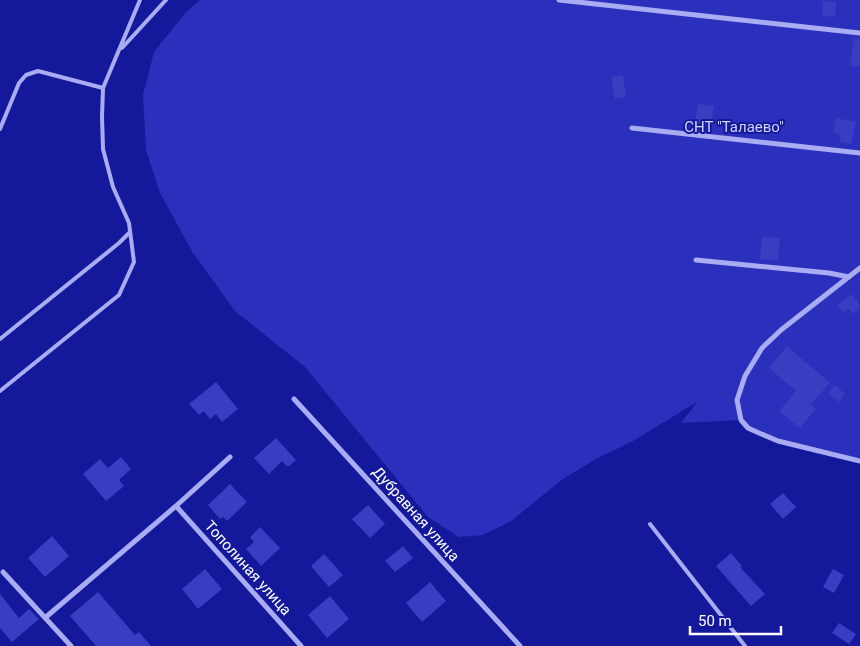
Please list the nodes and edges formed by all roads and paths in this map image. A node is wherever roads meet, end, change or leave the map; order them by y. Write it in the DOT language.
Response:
graph roads {
  1 [pos="140,0"];
  2 [pos="166,0"];
  3 [pos="559,0"];
  4 [pos="860,33"];
  5 [pos="119,52"];
  6 [pos="103,88"];
  7 [pos="0,128"];
  8 [pos="632,128"];
  9 [pos="860,153"];
  10 [pos="130,232"];
  11 [pos="696,260"];
  12 [pos="860,268"];
  13 [pos="849,277"];
  14 [pos="0,339"];
  15 [pos="0,391"];
  16 [pos="294,399"];
  17 [pos="230,457"];
  18 [pos="860,461"];
  19 [pos="176,506"];
  20 [pos="650,524"];
  21 [pos="3,572"];
  22 [pos="46,617"];
  23 [pos="71,646"];
  24 [pos="301,646"];
  25 [pos="520,646"];
  26 [pos="745,646"];
  1 -- 5 [label="lane"];
  2 -- 5 [label="lane"];
  3 -- 4 [label="street"];
  5 -- 6 [label="lane"];
  6 -- 7 [label="lane"];
  6 -- 10 [label="lane"];
  8 -- 9 [label="street"];
  10 -- 14 [label="lane"];
  10 -- 15 [label="lane"];
  11 -- 13 [label="street"];
  12 -- 13 [label="street"];
  13 -- 18 [label="street"];
  16 -- 25 [label="street, Дубравная улица"];
  17 -- 19 [label="street"];
  19 -- 22 [label="street"];
  19 -- 24 [label="street, Тополиная улица"];
  20 -- 26 [label="lane"];
  21 -- 22 [label="street"];
  22 -- 23 [label="street"];
}
